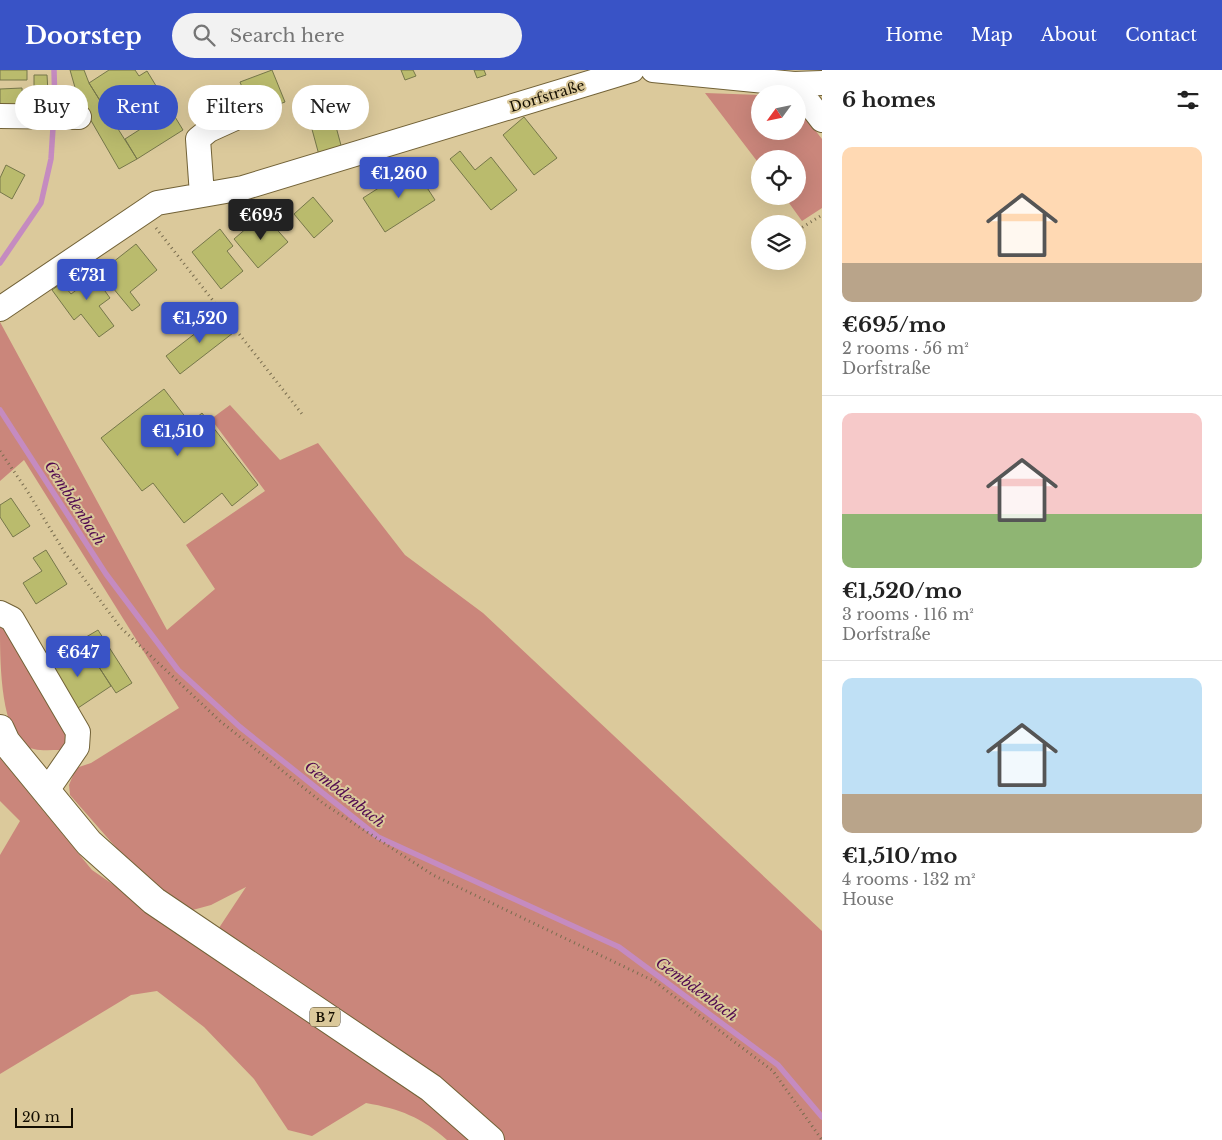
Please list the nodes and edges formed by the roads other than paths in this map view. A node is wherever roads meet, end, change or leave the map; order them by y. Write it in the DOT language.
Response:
graph roads {
  1 [pos="632,70"];
  2 [pos="653,70"];
  3 [pos="822,83"];
  4 [pos="794,84"];
  5 [pos="0,116"];
  6 [pos="15,116"];
  7 [pos="822,120"];
  8 [pos="209,130"];
  9 [pos="202,195"];
  10 [pos="0,309"];
  11 [pos="0,614"];
  12 [pos="0,729"];
  13 [pos="46,792"];
  14 [pos="490,1140"];
  1 -- 9 [label="street, Dorfstraße"];
  2 -- 4 [label="street"];
  3 -- 4 [label="street"];
  4 -- 7 [label="street"];
  5 -- 6 [label="street"];
  8 -- 9 [label="street"];
  9 -- 10 [label="street, Dorfstraße"];
  11 -- 13 [label="street"];
  12 -- 13 [label="main road, B 7"];
  13 -- 14 [label="main road, B 7"];
}
